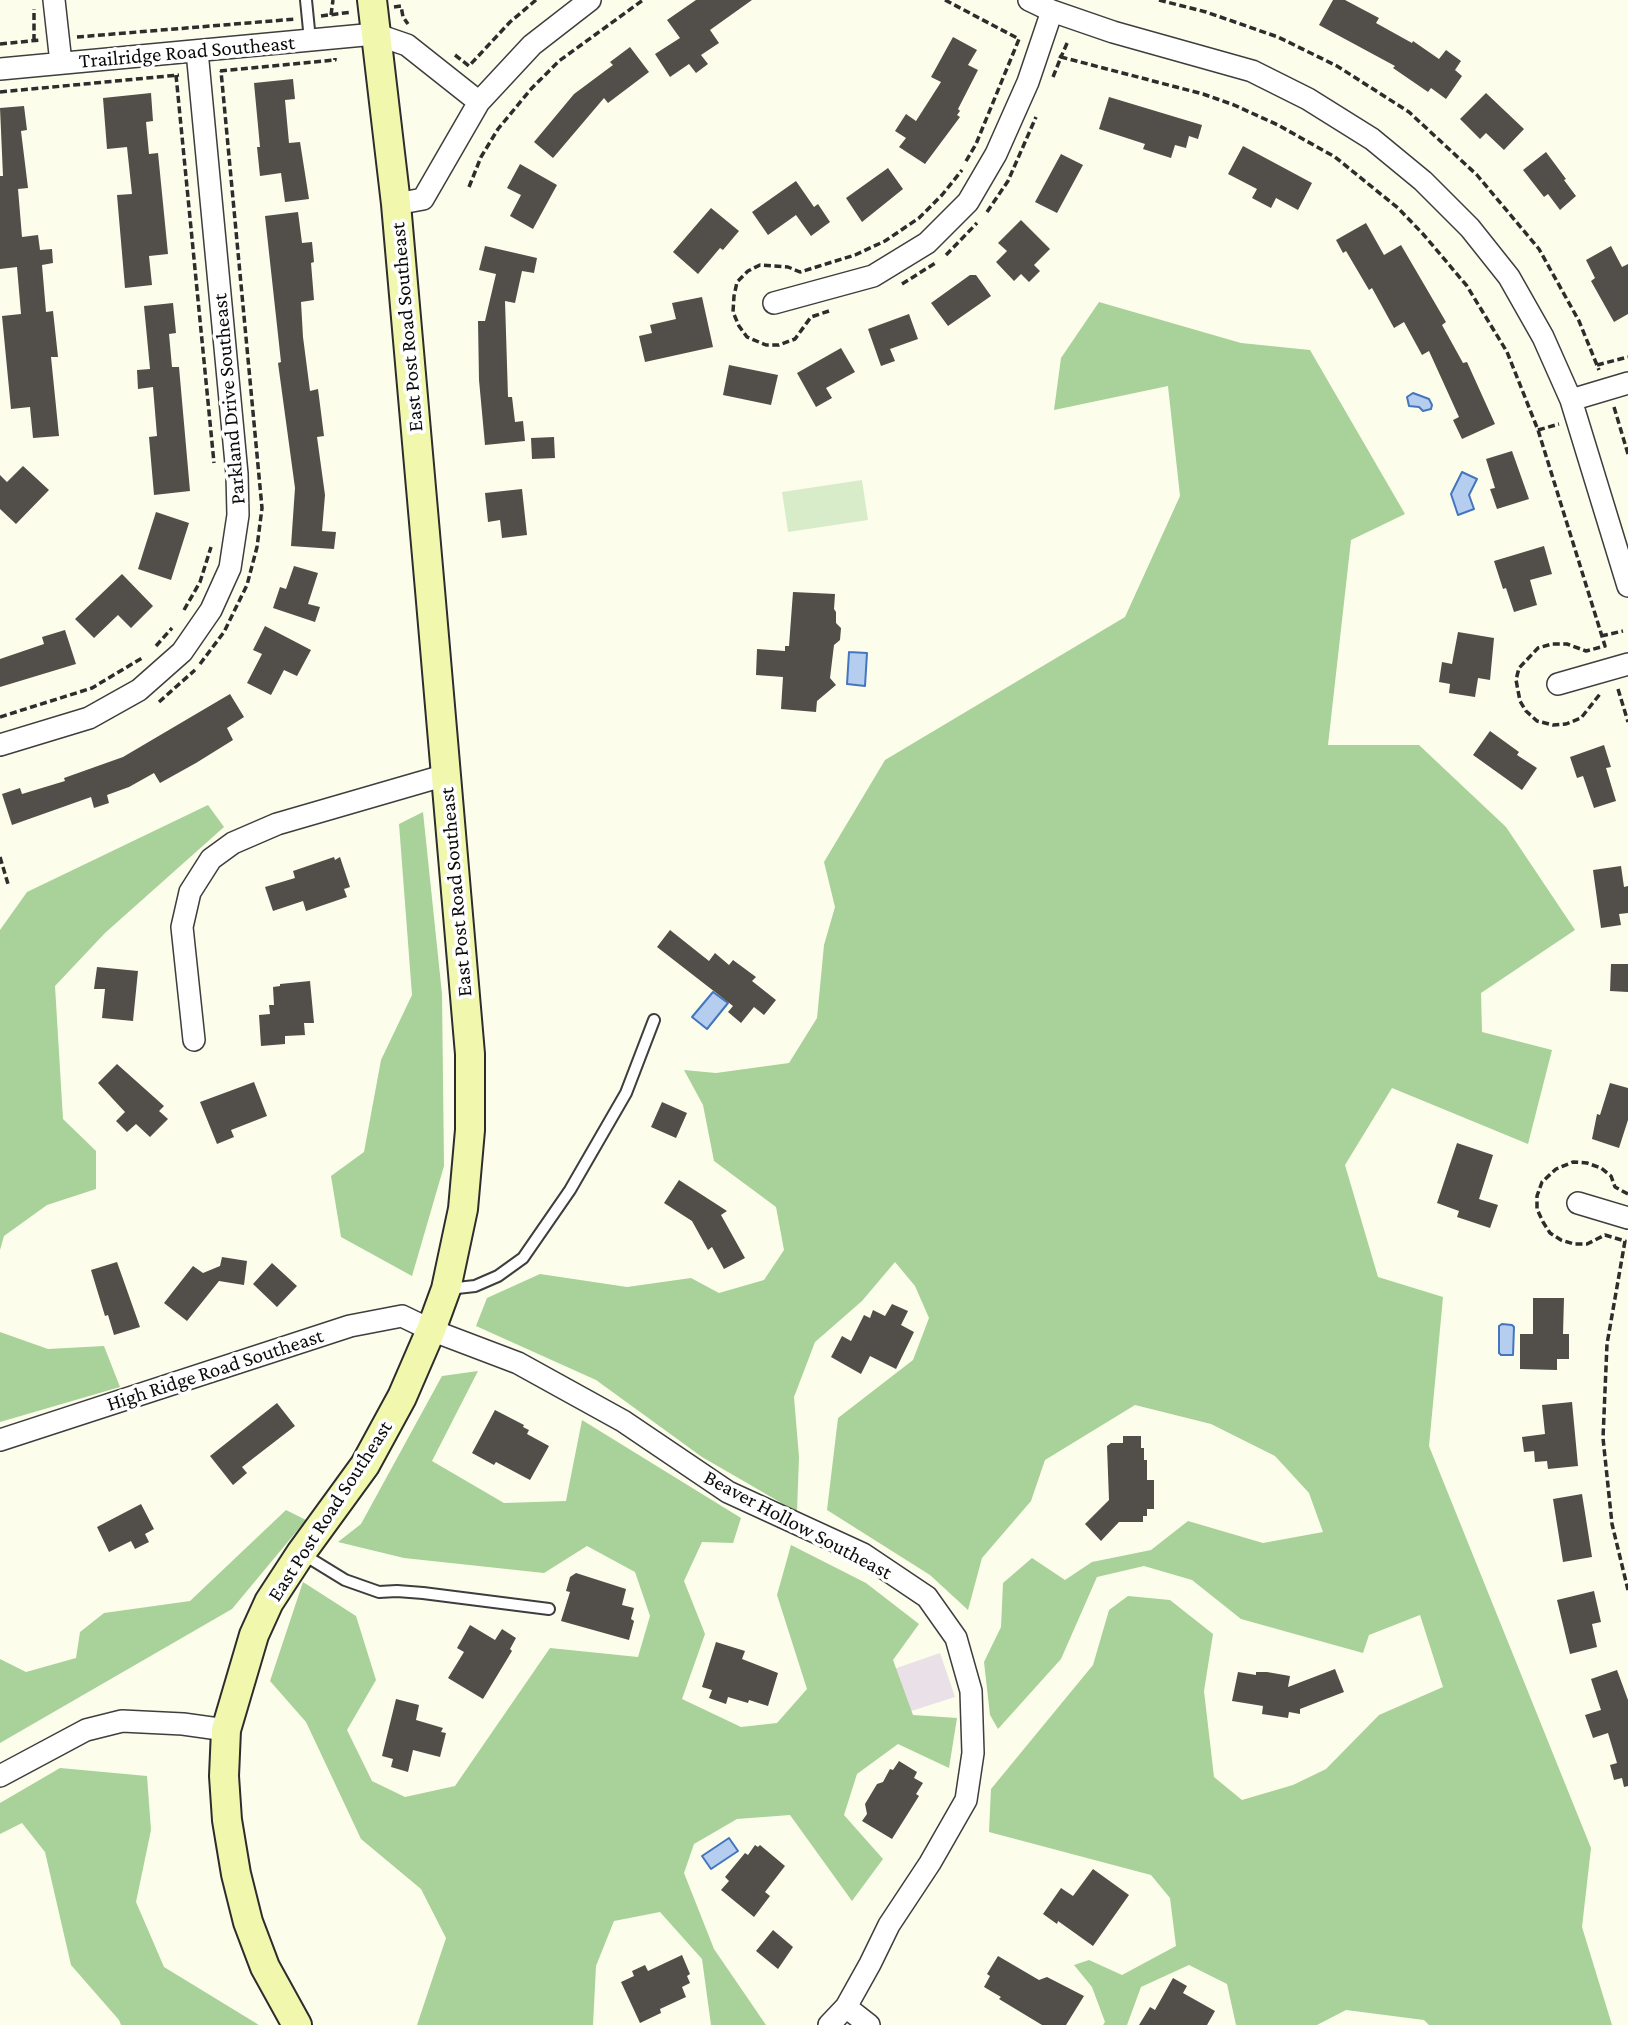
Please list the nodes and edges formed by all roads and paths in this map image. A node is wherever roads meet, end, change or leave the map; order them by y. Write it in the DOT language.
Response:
graph roads {
  1 [pos="36,0"];
  2 [pos="54,0"];
  3 [pos="306,0"];
  4 [pos="333,0"];
  5 [pos="536,0"];
  6 [pos="590,0"];
  7 [pos="643,0"];
  8 [pos="946,0"];
  9 [pos="1029,0"];
  10 [pos="372,6"];
  11 [pos="1052,12"];
  12 [pos="331,15"];
  13 [pos="308,18"];
  14 [pos="332,22"];
  15 [pos="416,28"];
  16 [pos="375,34"];
  17 [pos="72,37"];
  18 [pos="46,40"];
  19 [pos="310,40"];
  20 [pos="34,41"];
  21 [pos="0,44"];
  22 [pos="447,49"];
  23 [pos="197,51"];
  24 [pos="61,63"];
  25 [pos="0,69"];
  26 [pos="221,71"];
  27 [pos="184,74"];
  28 [pos="176,75"];
  29 [pos="1052,80"];
  30 [pos="0,92"];
  31 [pos="479,102"];
  32 [pos="1037,114"];
  33 [pos="469,187"];
  34 [pos="396,204"];
  35 [pos="902,284"];
  36 [pos="774,303"];
  37 [pos="832,310"];
  38 [pos="1628,357"];
  39 [pos="1597,365"];
  40 [pos="1628,383"];
  41 [pos="1571,400"];
  42 [pos="1620,406"];
  43 [pos="1559,424"];
  44 [pos="1538,430"];
  45 [pos="1628,454"];
  46 [pos="215,469"];
  47 [pos="212,542"];
  48 [pos="1628,586"];
  49 [pos="180,617"];
  50 [pos="174,626"];
  51 [pos="1623,631"];
  52 [pos="1601,636"];
  53 [pos="1628,664"];
  54 [pos="1558,684"];
  55 [pos="1610,690"];
  56 [pos="1602,692"];
  57 [pos="154,706"];
  58 [pos="0,717"];
  59 [pos="1628,722"];
  60 [pos="0,745"];
  61 [pos="446,775"];
  62 [pos="0,856"];
  63 [pos="8,884"];
  64 [pos="654,1020"];
  65 [pos="194,1040"];
  66 [pos="1628,1194"];
  67 [pos="1578,1203"];
  68 [pos="1628,1218"];
  69 [pos="1627,1242"];
  70 [pos="446,1289"];
  71 [pos="431,1329"];
  72 [pos="0,1440"];
  73 [pos="301,1553"];
  74 [pos="1628,1590"];
  75 [pos="549,1609"];
  76 [pos="226,1730"];
  77 [pos="0,1776"];
  78 [pos="846,2007"];
  79 [pos="297,2025"];
  80 [pos="829,2025"];
  81 [pos="869,2025"];
  1 -- 20 [label="path"];
  2 -- 24 [label="street"];
  3 -- 13 [label="lane"];
  4 -- 12 [label="path"];
  5 -- 22 [label="path"];
  6 -- 31 [label="street"];
  7 -- 33 [label="path"];
  8 -- 37 [label="path"];
  9 -- 11 [label="street"];
  10 -- 12 [label="path"];
  10 -- 15 [label="path"];
  10 -- 16 [label="main road, East Post Road Southeast"];
  11 -- 36 [label="street"];
  11 -- 41 [label="street"];
  12 -- 13 [label="path"];
  12 -- 14 [label="path"];
  13 -- 17 [label="path"];
  13 -- 19 [label="lane"];
  16 -- 19 [label="street, Trailridge Road Southeast"];
  16 -- 31 [label="street"];
  16 -- 34 [label="main road, East Post Road Southeast"];
  18 -- 20 [label="path"];
  19 -- 23 [label="street, Trailridge Road Southeast"];
  20 -- 21 [label="path"];
  23 -- 24 [label="street, Trailridge Road Southeast"];
  23 -- 60 [label="street, Parkland Drive Southeast"];
  24 -- 25 [label="street, Trailridge Road Southeast"];
  26 -- 57 [label="path"];
  27 -- 28 [label="path"];
  28 -- 30 [label="path"];
  28 -- 46 [label="path"];
  29 -- 44 [label="path"];
  31 -- 34 [label="street"];
  32 -- 35 [label="path"];
  34 -- 61 [label="main road, East Post Road Southeast"];
  38 -- 39 [label="path"];
  40 -- 41 [label="street"];
  41 -- 48 [label="street"];
  42 -- 45 [label="path"];
  43 -- 44 [label="path"];
  44 -- 52 [label="path"];
  47 -- 49 [label="path"];
  50 -- 58 [label="path"];
  51 -- 52 [label="path"];
  52 -- 56 [label="path"];
  53 -- 54 [label="street"];
  55 -- 59 [label="path"];
  61 -- 65 [label="street"];
  61 -- 70 [label="main road, East Post Road Southeast"];
  62 -- 63 [label="path"];
  64 -- 70 [label="lane"];
  66 -- 69 [label="path"];
  67 -- 68 [label="street"];
  69 -- 74 [label="path"];
  70 -- 71 [label="main road, East Post Road Southeast"];
  71 -- 72 [label="street, High Ridge Road Southeast"];
  71 -- 73 [label="main road, East Post Road Southeast"];
  71 -- 78 [label="street, Beaver Hollow Southeast"];
  73 -- 75 [label="lane"];
  73 -- 76 [label="main road, East Post Road Southeast"];
  76 -- 77 [label="street"];
  76 -- 79 [label="main road, East Post Road Southeast"];
  78 -- 80 [label="street, Beaver Hollow Southeast"];
  78 -- 81 [label="street"];
}
